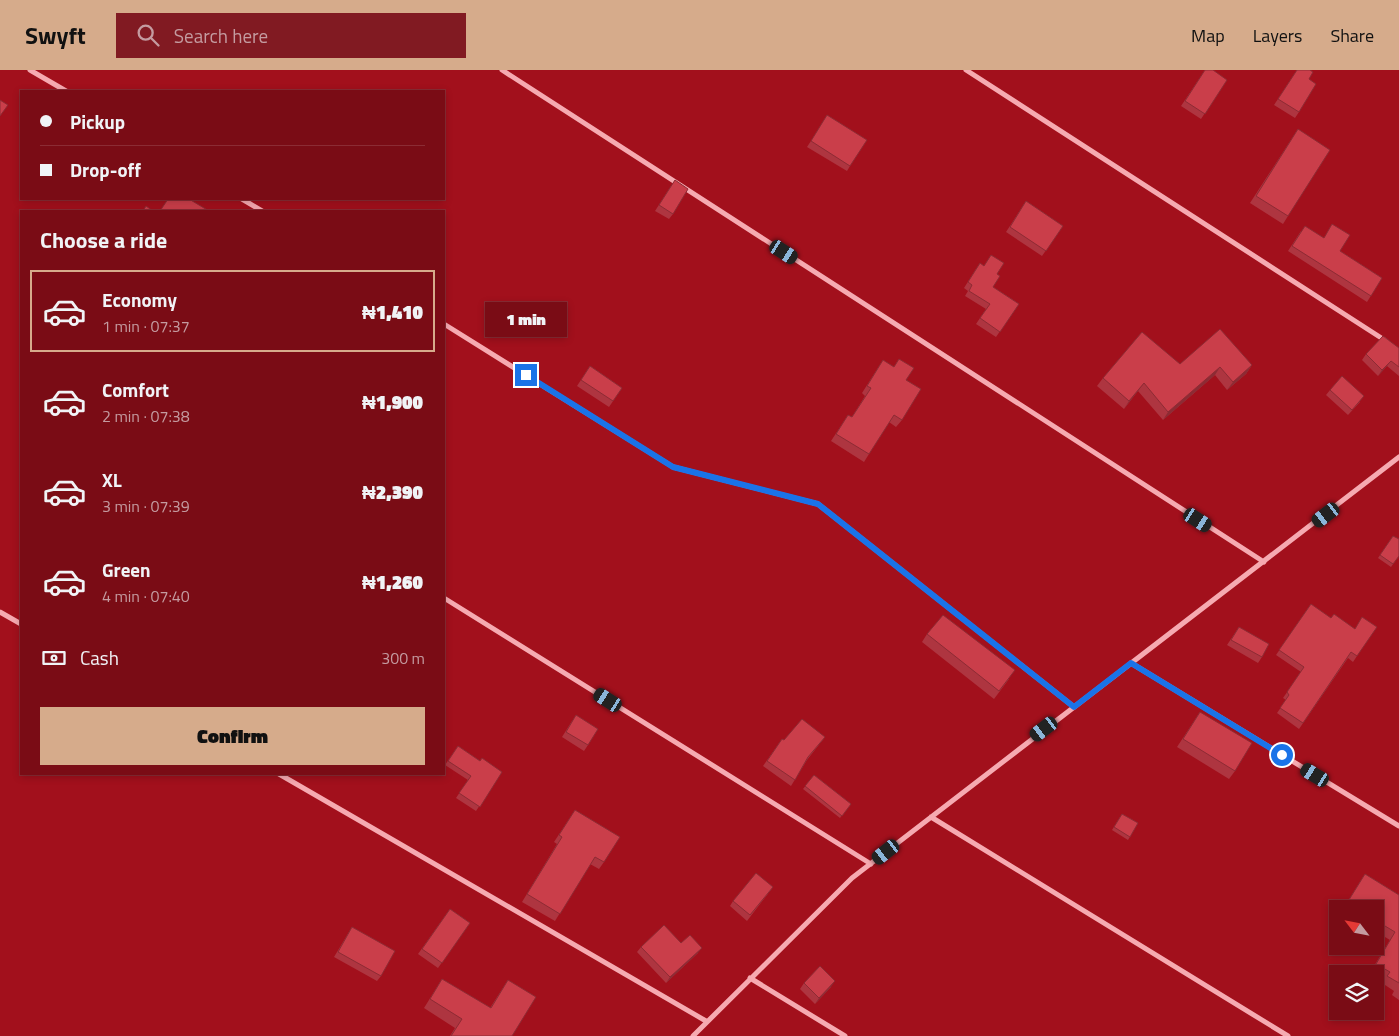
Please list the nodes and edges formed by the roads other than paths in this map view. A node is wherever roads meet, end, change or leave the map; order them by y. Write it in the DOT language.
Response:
graph roads {
  1 [pos="30,70"];
  2 [pos="502,70"];
  3 [pos="966,70"];
  4 [pos="64,90"];
  5 [pos="244,200"];
  6 [pos="260,210"];
  7 [pos="445,325"];
  8 [pos="1391,344"];
  9 [pos="1399,457"];
  10 [pos="1264,562"];
  11 [pos="445,599"];
  12 [pos="0,612"];
  13 [pos="20,623"];
  14 [pos="1131,663"];
  15 [pos="1074,707"];
  16 [pos="281,775"];
  17 [pos="931,817"];
  18 [pos="1399,826"];
  19 [pos="871,864"];
  20 [pos="750,978"];
  21 [pos="706,1021"];
  22 [pos="693,1036"];
  23 [pos="844,1036"];
  24 [pos="1288,1036"];
  1 -- 4 [label="street"];
  2 -- 10 [label="street"];
  3 -- 8 [label="street"];
  5 -- 6 [label="street"];
  7 -- 15 [label="street"];
  9 -- 10 [label="street"];
  10 -- 14 [label="street"];
  11 -- 19 [label="street"];
  12 -- 13 [label="street"];
  14 -- 15 [label="street"];
  14 -- 18 [label="street"];
  15 -- 17 [label="street"];
  16 -- 21 [label="street"];
  17 -- 19 [label="street"];
  17 -- 24 [label="street"];
  19 -- 20 [label="street"];
  20 -- 21 [label="street"];
  20 -- 23 [label="street"];
  21 -- 22 [label="street"];
}
